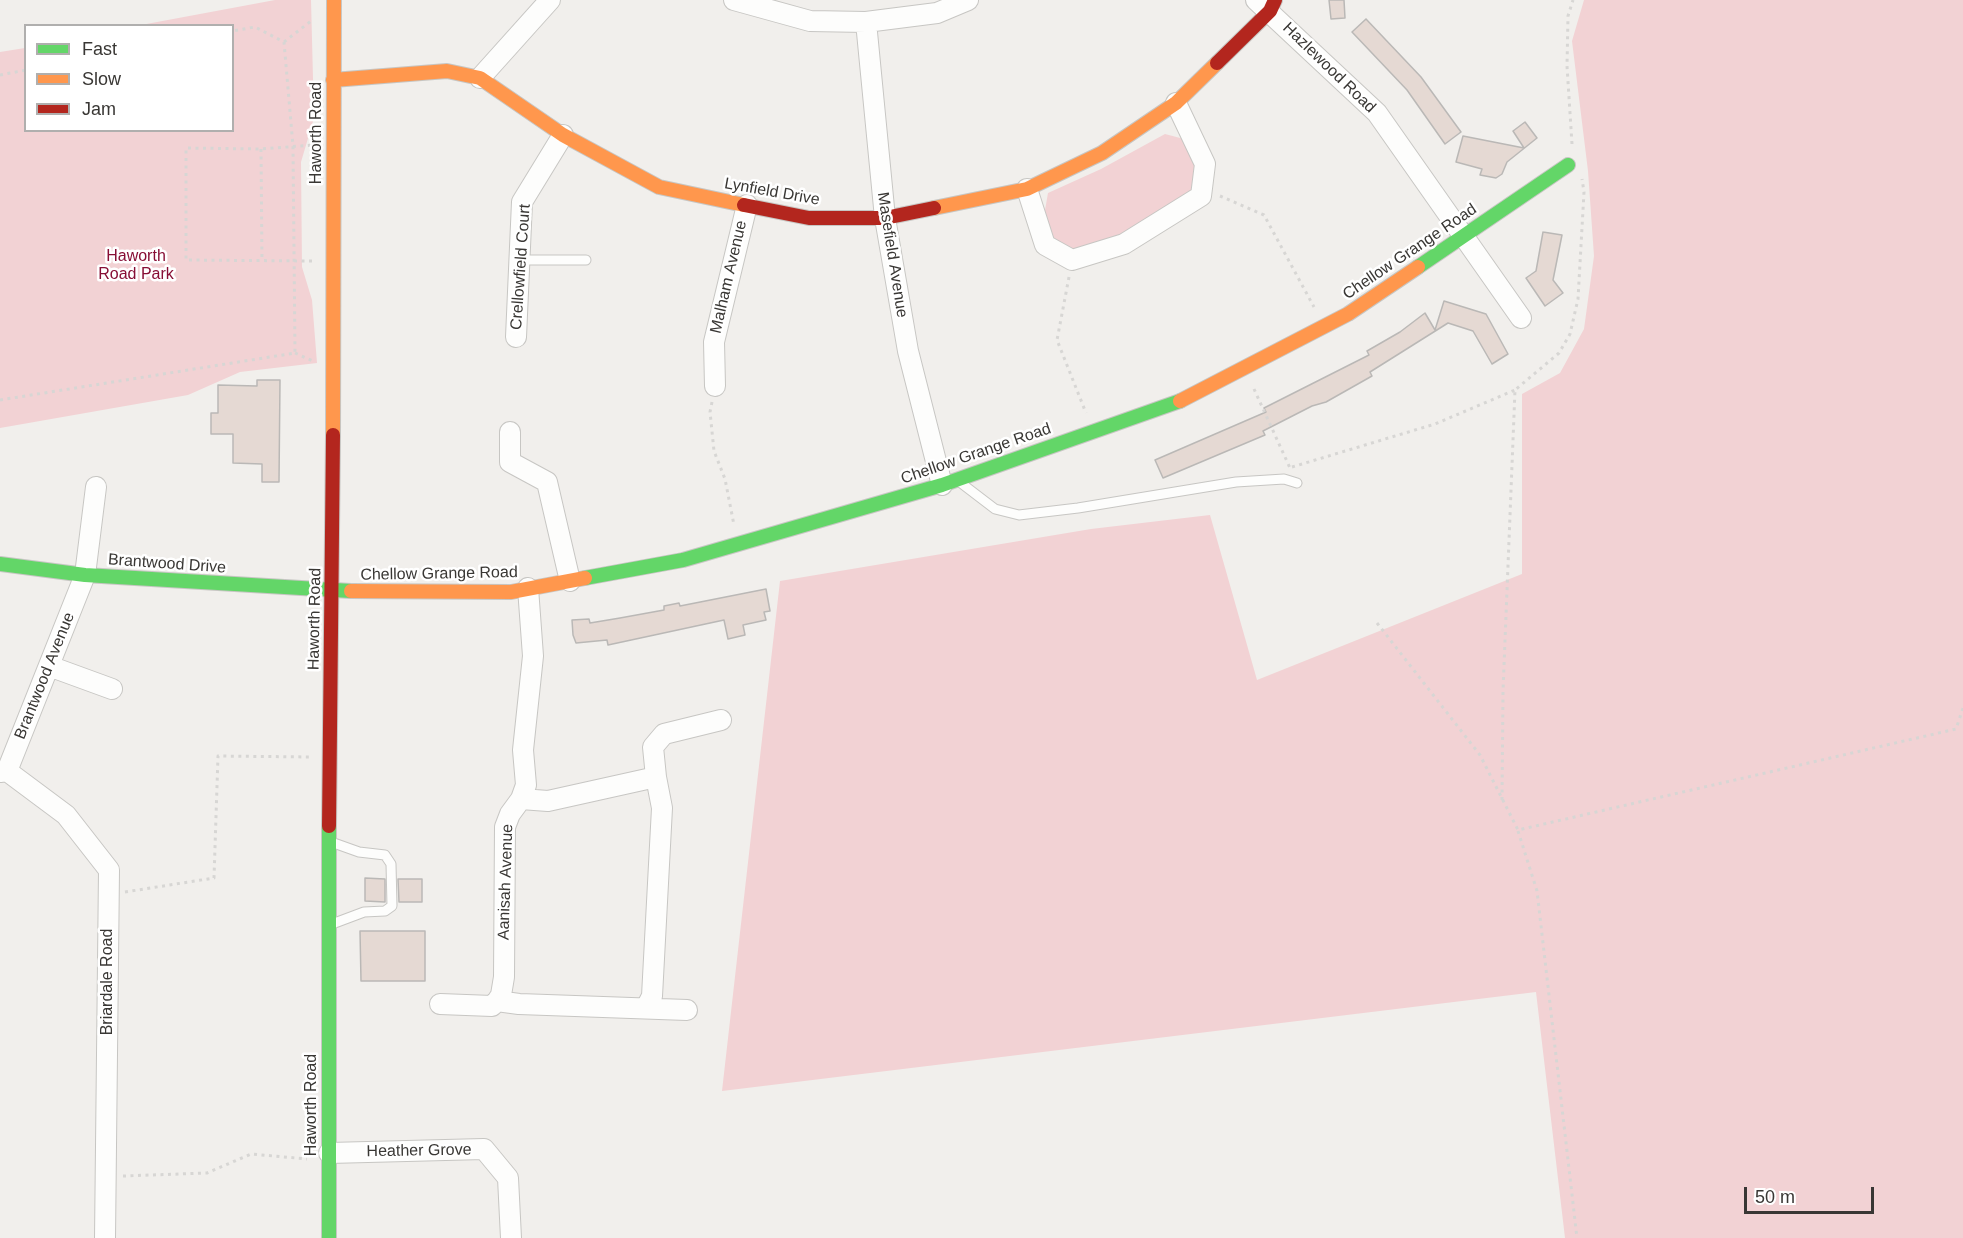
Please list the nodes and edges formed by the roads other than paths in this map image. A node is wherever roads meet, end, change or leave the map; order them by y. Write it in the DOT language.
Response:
graph roads {
  1 [pos="550,0"];
  2 [pos="734,0"];
  3 [pos="968,0"];
  4 [pos="334,2"];
  5 [pos="1267,4"];
  6 [pos="866,22"];
  7 [pos="480,78"];
  8 [pos="333,80"];
  9 [pos="1176,103"];
  10 [pos="563,135"];
  11 [pos="1568,165"];
  12 [pos="1027,189"];
  13 [pos="747,205"];
  14 [pos="885,218"];
  15 [pos="1463,236"];
  16 [pos="519,260"];
  17 [pos="586,260"];
  18 [pos="1521,318"];
  19 [pos="516,337"];
  20 [pos="715,386"];
  21 [pos="510,432"];
  22 [pos="950,482"];
  23 [pos="1297,483"];
  24 [pos="96,487"];
  25 [pos="0,564"];
  26 [pos="85,575"];
  27 [pos="570,581"];
  28 [pos="528,588"];
  29 [pos="333,591"];
  30 [pos="49,666"];
  31 [pos="112,689"];
  32 [pos="721,720"];
  33 [pos="4,771"];
  34 [pos="656,777"];
  35 [pos="521,799"];
  36 [pos="329,842"];
  37 [pos="328,925"];
  38 [pos="497,1001"];
  39 [pos="440,1004"];
  40 [pos="646,1008"];
  41 [pos="687,1010"];
  42 [pos="329,1157"];
  43 [pos="105,1238"];
  44 [pos="329,1238"];
  45 [pos="511,1238"];
  1 -- 7 [label="street"];
  2 -- 6 [label="street"];
  3 -- 6 [label="street"];
  4 -- 8 [label="street, Haworth Road"];
  5 -- 9 [label="street, Lynfield Drive"];
  5 -- 15 [label="street, Hazlewood Road"];
  6 -- 14 [label="street, Masefield Avenue"];
  7 -- 8 [label="street, Lynfield Drive"];
  7 -- 10 [label="street, Lynfield Drive"];
  8 -- 29 [label="street, Haworth Road"];
  9 -- 12 [label="street, Lynfield Drive"];
  9 -- 12 [label="street"];
  10 -- 13 [label="street, Lynfield Drive"];
  10 -- 16 [label="street, Crellowfield Court"];
  11 -- 15 [label="street, Chellow Grange Road"];
  12 -- 14 [label="street, Lynfield Drive"];
  13 -- 14 [label="street, Lynfield Drive"];
  13 -- 20 [label="street, Malham Avenue"];
  14 -- 22 [label="street, Masefield Avenue"];
  15 -- 18 [label="street, Hazlewood Road"];
  15 -- 22 [label="street, Chellow Grange Road"];
  16 -- 17 [label="lane"];
  16 -- 19 [label="street, Crellowfield Court"];
  21 -- 27 [label="street"];
  22 -- 23 [label="lane"];
  22 -- 27 [label="street, Chellow Grange Road"];
  24 -- 26 [label="street, Brantwood Avenue"];
  25 -- 26 [label="street, Brantwood Drive"];
  26 -- 29 [label="street, Brantwood Drive"];
  26 -- 30 [label="street, Brantwood Avenue"];
  27 -- 28 [label="street, Chellow Grange Road"];
  28 -- 29 [label="street, Chellow Grange Road"];
  28 -- 35 [label="street, Aanisah Avenue"];
  29 -- 36 [label="street, Haworth Road"];
  30 -- 31 [label="street"];
  30 -- 33 [label="street, Brantwood Avenue"];
  32 -- 34 [label="street"];
  33 -- 43 [label="street, Briardale Road"];
  34 -- 35 [label="street"];
  34 -- 40 [label="street"];
  35 -- 38 [label="street, Aanisah Avenue"];
  36 -- 37 [label="street, Haworth Road"];
  36 -- 37 [label="lane"];
  37 -- 42 [label="street, Haworth Road"];
  38 -- 39 [label="street"];
  38 -- 40 [label="street"];
  40 -- 41 [label="street"];
  42 -- 44 [label="street, Haworth Road"];
  42 -- 45 [label="street, Heather Grove"];
}
